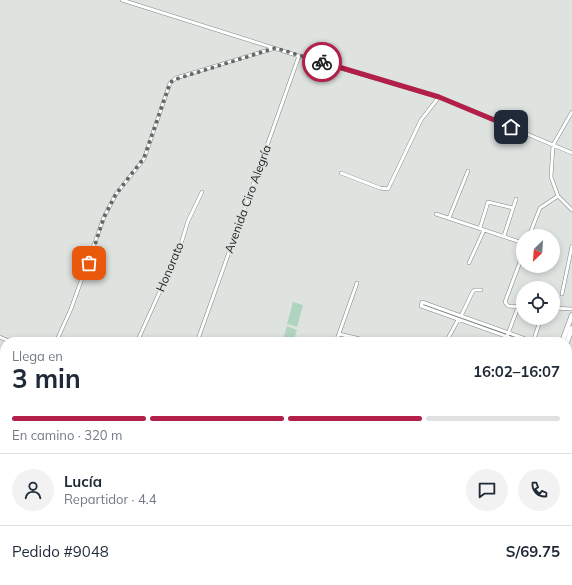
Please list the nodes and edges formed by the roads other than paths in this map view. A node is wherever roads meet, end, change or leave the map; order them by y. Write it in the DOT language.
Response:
graph roads {
  1 [pos="122,0"];
  2 [pos="275,48"];
  3 [pos="299,56"];
  4 [pos="439,97"];
  5 [pos="572,112"];
  6 [pos="553,145"];
  7 [pos="572,153"];
  8 [pos="468,171"];
  9 [pos="341,173"];
  10 [pos="202,192"];
  11 [pos="558,196"];
  12 [pos="516,199"];
  13 [pos="513,208"];
  14 [pos="572,210"];
  15 [pos="436,214"];
  16 [pos="449,218"];
  17 [pos="482,229"];
  18 [pos="533,229"];
  19 [pos="504,236"];
  20 [pos="516,240"];
  21 [pos="572,246"];
  22 [pos="469,263"];
  23 [pos="516,272"];
  24 [pos="357,283"];
  25 [pos="481,290"];
  26 [pos="562,294"];
  27 [pos="516,307"];
  28 [pos="560,308"];
  29 [pos="572,309"];
  30 [pos="516,312"];
  31 [pos="572,315"];
  32 [pos="461,316"];
  33 [pos="458,320"];
  34 [pos="539,325"];
  35 [pos="508,333"];
  36 [pos="339,334"];
  37 [pos="58,337"];
  38 [pos="139,337"];
  39 [pos="199,337"];
  40 [pos="338,337"];
  41 [pos="352,337"];
  42 [pos="449,337"];
  43 [pos="507,337"];
  44 [pos="519,337"];
  45 [pos="535,337"];
  46 [pos="564,337"];
  1 -- 2 [label="street"];
  2 -- 3 [label="street"];
  2 -- 37 [label="street"];
  3 -- 4 [label="street"];
  3 -- 39 [label="street, Avenida Ciro Alegría"];
  4 -- 6 [label="street"];
  4 -- 9 [label="street"];
  5 -- 6 [label="street"];
  6 -- 7 [label="street"];
  6 -- 11 [label="street"];
  8 -- 16 [label="street"];
  10 -- 38 [label="street, Honorato"];
  11 -- 14 [label="street"];
  11 -- 18 [label="street"];
  12 -- 13 [label="street"];
  13 -- 17 [label="street"];
  13 -- 19 [label="street"];
  15 -- 16 [label="street"];
  16 -- 17 [label="street"];
  17 -- 19 [label="street"];
  17 -- 22 [label="street"];
  19 -- 20 [label="street"];
  21 -- 26 [label="street"];
  23 -- 27 [label="street"];
  24 -- 36 [label="street"];
  25 -- 32 [label="street"];
  28 -- 29 [label="street"];
  30 -- 35 [label="street"];
  31 -- 46 [label="street"];
  32 -- 33 [label="street"];
  32 -- 35 [label="street"];
  33 -- 42 [label="street"];
  33 -- 43 [label="street"];
  34 -- 45 [label="street"];
  35 -- 43 [label="street"];
  35 -- 44 [label="street"];
  36 -- 40 [label="street"];
  36 -- 41 [label="street"];
}
